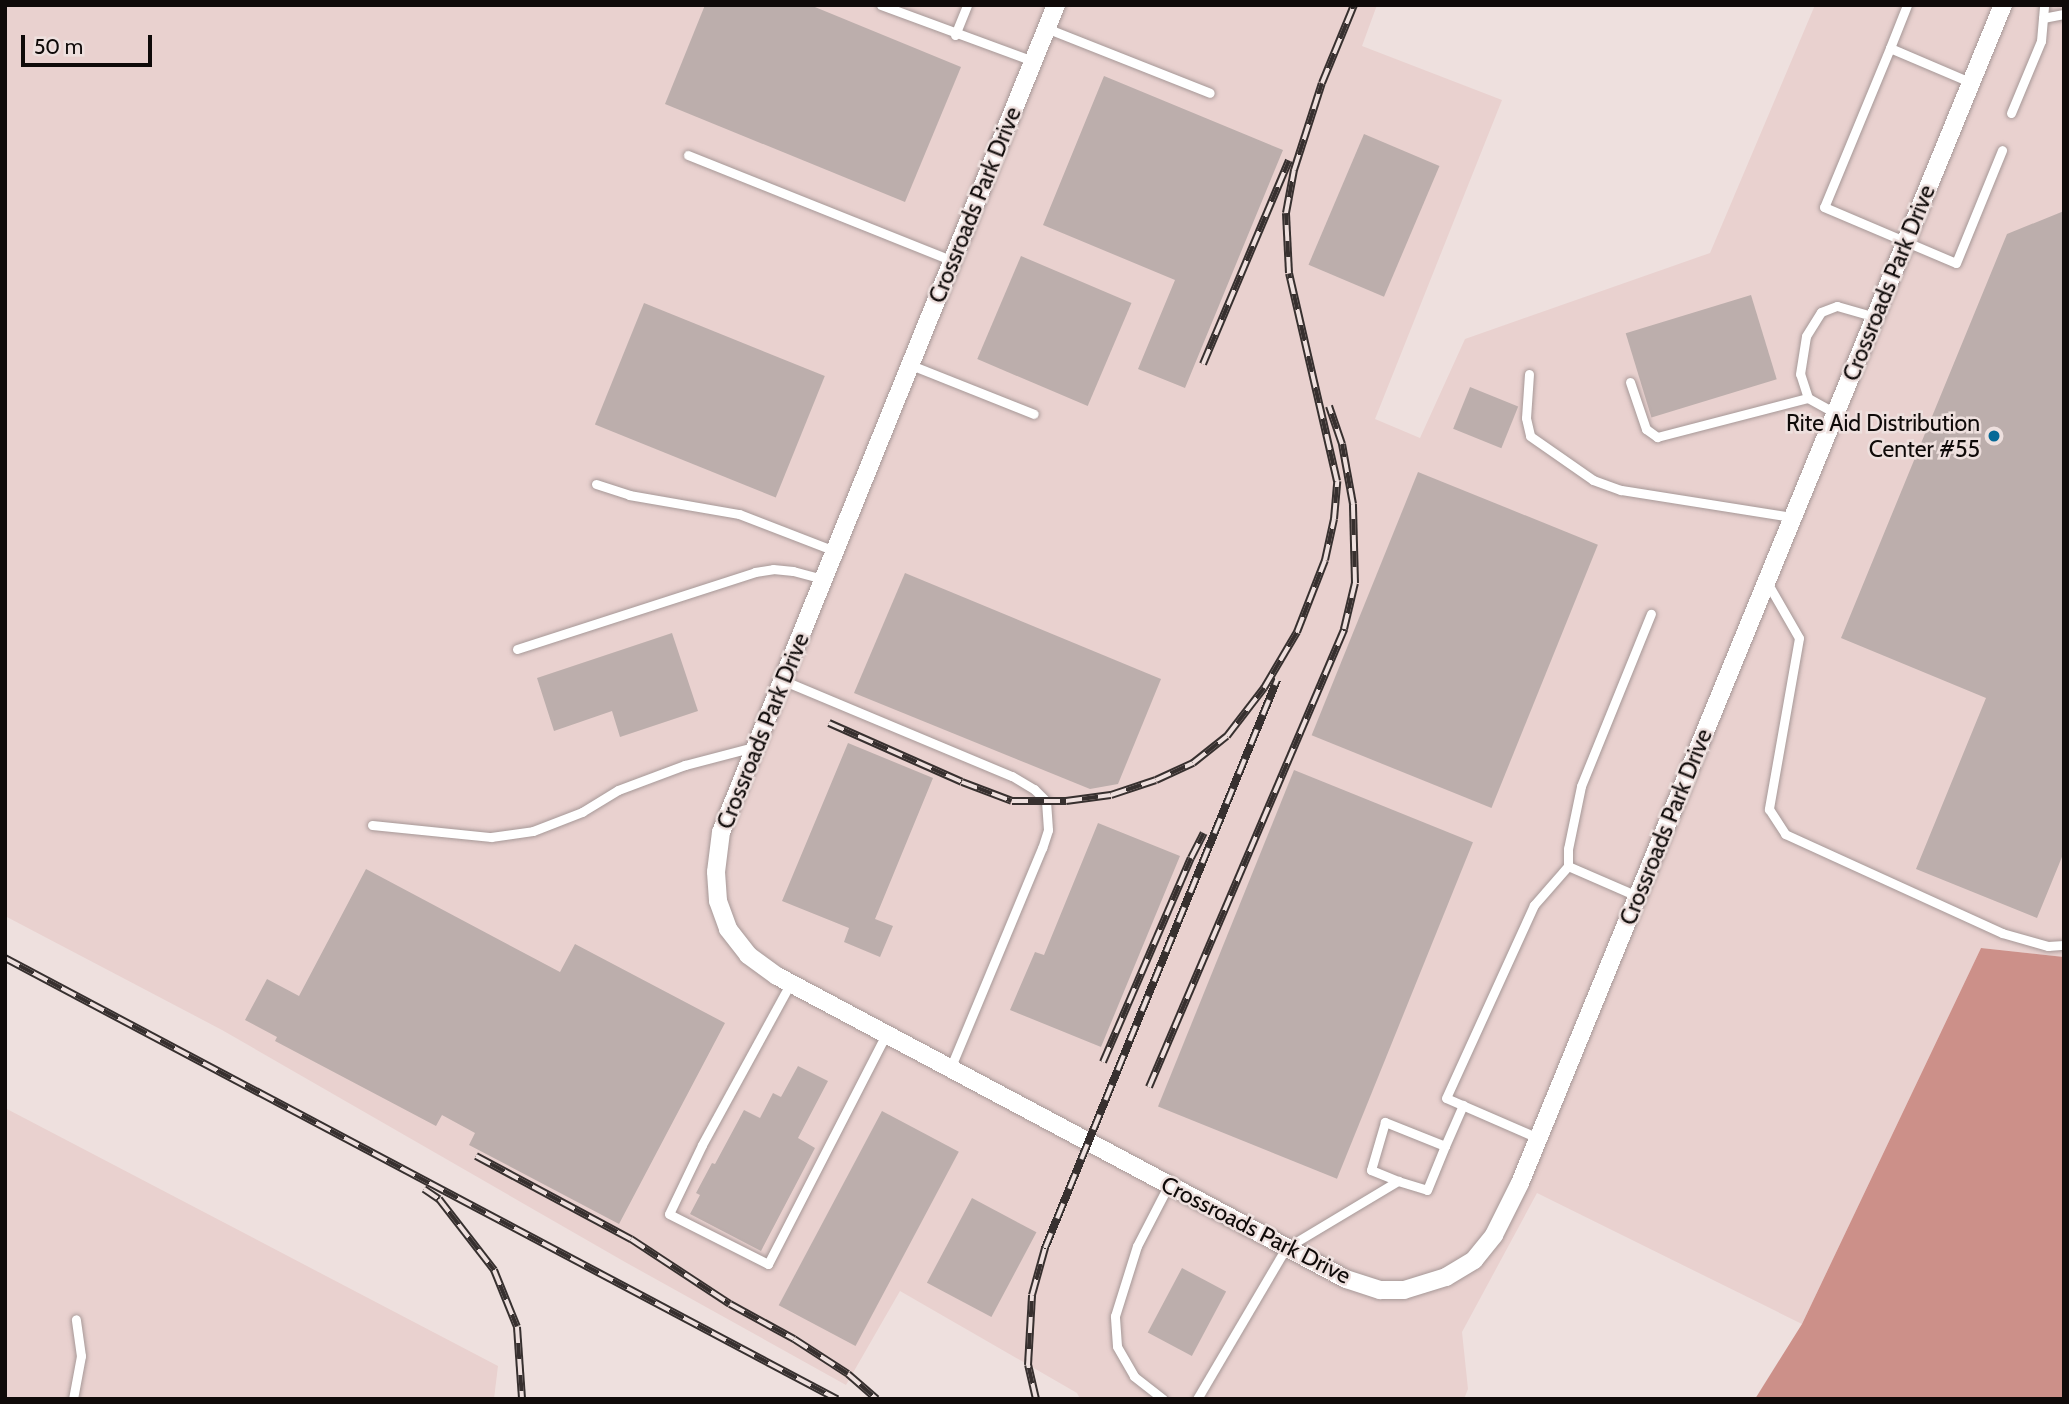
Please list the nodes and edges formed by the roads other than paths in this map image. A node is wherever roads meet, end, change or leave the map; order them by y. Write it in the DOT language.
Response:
graph roads {
  1 [pos="881,5"];
  2 [pos="967,5"];
  3 [pos="1056,5"];
  4 [pos="1908,5"];
  5 [pos="2003,5"];
  6 [pos="2044,5"];
  7 [pos="2064,14"];
  8 [pos="2043,18"];
  9 [pos="1046,28"];
  10 [pos="956,35"];
  11 [pos="1890,48"];
  12 [pos="1033,61"];
  13 [pos="1972,83"];
  14 [pos="1210,93"];
  15 [pos="2011,113"];
  16 [pos="2002,150"];
  17 [pos="688,155"];
  18 [pos="1906,242"];
  19 [pos="953,261"];
  20 [pos="1875,317"];
  21 [pos="911,365"];
  22 [pos="1529,374"];
  23 [pos="1630,382"];
  24 [pos="1808,398"];
  25 [pos="1835,413"];
  26 [pos="1034,414"];
  27 [pos="596,484"];
  28 [pos="1792,517"];
  29 [pos="835,551"];
  30 [pos="823,579"];
  31 [pos="1766,581"];
  32 [pos="1651,614"];
  33 [pos="517,649"];
  34 [pos="782,680"];
  35 [pos="754,747"];
  36 [pos="372,825"];
  37 [pos="1568,866"];
  38 [pos="1637,896"];
  39 [pos="2064,945"];
  40 [pos="790,984"];
  41 [pos="886,1034"];
  42 [pos="950,1069"];
  43 [pos="1463,1105"];
  44 [pos="1538,1138"];
  45 [pos="1445,1146"];
  46 [pos="1398,1181"];
  47 [pos="1168,1186"];
  48 [pos="1286,1248"];
  49 [pos="76,1319"];
  50 [pos="73,1399"];
  51 [pos="1163,1399"];
  52 [pos="1197,1399"];
  1 -- 10 [label="lane"];
  2 -- 10 [label="lane"];
  3 -- 9 [label="street, Crossroads Park Drive"];
  4 -- 11 [label="lane"];
  5 -- 13 [label="street, Crossroads Park Drive"];
  6 -- 8 [label="lane"];
  7 -- 8 [label="lane"];
  8 -- 15 [label="lane"];
  9 -- 12 [label="street, Crossroads Park Drive"];
  9 -- 14 [label="lane"];
  10 -- 12 [label="lane"];
  11 -- 13 [label="lane"];
  11 -- 18 [label="lane"];
  12 -- 19 [label="street, Crossroads Park Drive"];
  13 -- 18 [label="street, Crossroads Park Drive"];
  16 -- 18 [label="lane"];
  17 -- 19 [label="lane"];
  18 -- 20 [label="street, Crossroads Park Drive"];
  19 -- 21 [label="street, Crossroads Park Drive"];
  20 -- 24 [label="lane"];
  20 -- 25 [label="street, Crossroads Park Drive"];
  21 -- 26 [label="lane"];
  21 -- 29 [label="street, Crossroads Park Drive"];
  22 -- 28 [label="lane"];
  23 -- 24 [label="lane"];
  24 -- 25 [label="lane"];
  25 -- 28 [label="street, Crossroads Park Drive"];
  27 -- 29 [label="lane"];
  28 -- 31 [label="street, Crossroads Park Drive"];
  29 -- 30 [label="street, Crossroads Park Drive"];
  30 -- 33 [label="lane"];
  30 -- 34 [label="street, Crossroads Park Drive"];
  31 -- 38 [label="street, Crossroads Park Drive"];
  31 -- 39 [label="lane"];
  32 -- 37 [label="lane"];
  34 -- 35 [label="street, Crossroads Park Drive"];
  34 -- 42 [label="lane"];
  35 -- 36 [label="lane"];
  35 -- 40 [label="street, Crossroads Park Drive"];
  37 -- 38 [label="lane"];
  37 -- 43 [label="lane"];
  38 -- 44 [label="street, Crossroads Park Drive"];
  40 -- 41 [label="street, Crossroads Park Drive"];
  40 -- 41 [label="lane"];
  41 -- 42 [label="street, Crossroads Park Drive"];
  42 -- 47 [label="street, Crossroads Park Drive"];
  43 -- 44 [label="lane"];
  43 -- 45 [label="lane"];
  44 -- 48 [label="street, Crossroads Park Drive"];
  45 -- 46 [label="lane"];
  45 -- 46 [label="lane"];
  46 -- 48 [label="lane"];
  47 -- 48 [label="street, Crossroads Park Drive"];
  47 -- 51 [label="lane"];
  48 -- 52 [label="lane"];
  49 -- 50 [label="lane"];
}
